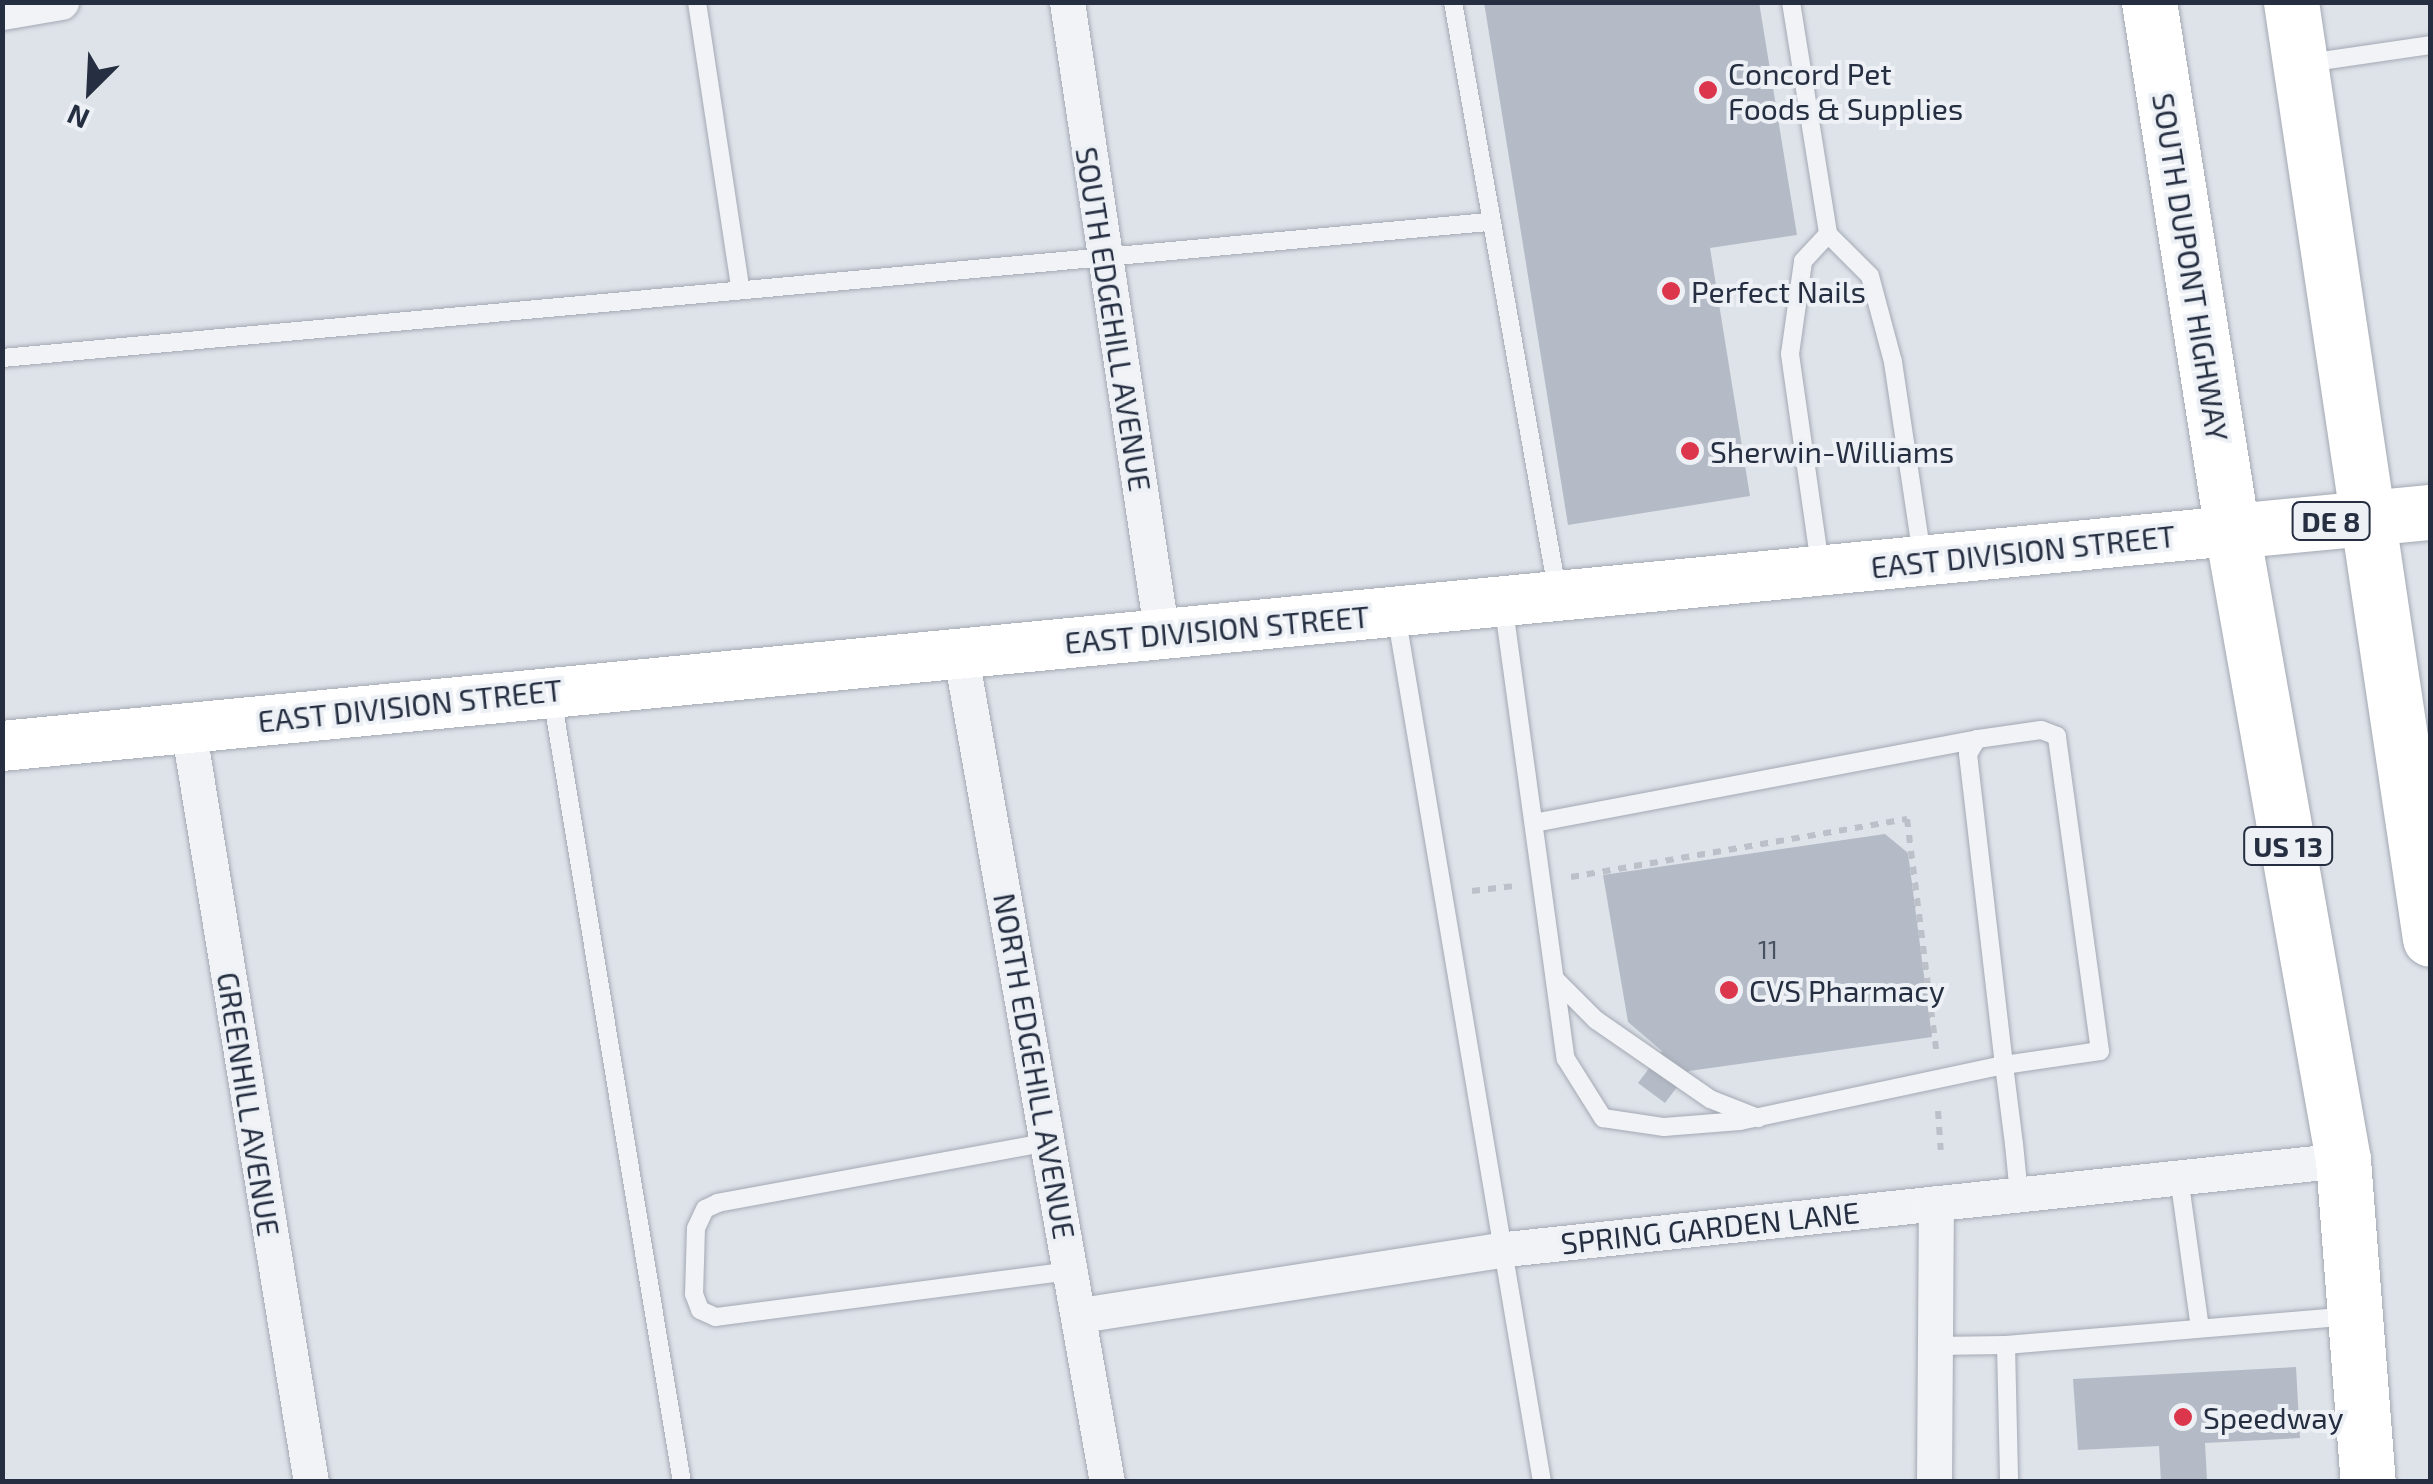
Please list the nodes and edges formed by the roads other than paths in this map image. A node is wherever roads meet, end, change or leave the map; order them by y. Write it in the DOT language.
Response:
graph roads {
  1 [pos="61,2"];
  2 [pos="697,2"];
  3 [pos="1067,2"];
  4 [pos="1453,2"];
  5 [pos="1791,2"];
  6 [pos="2149,2"];
  7 [pos="2291,2"];
  8 [pos="2,12"];
  9 [pos="2430,44"];
  10 [pos="2302,64"];
  11 [pos="1489,222"];
  12 [pos="1828,234"];
  13 [pos="1104,254"];
  14 [pos="740,288"];
  15 [pos="2,358"];
  16 [pos="2430,512"];
  17 [pos="2364,518"];
  18 [pos="2232,531"];
  19 [pos="1923,562"];
  20 [pos="1820,570"];
  21 [pos="1558,596"];
  22 [pos="1504,602"];
  23 [pos="1396,613"];
  24 [pos="1162,636"];
  25 [pos="960,651"];
  26 [pos="551,692"];
  27 [pos="188,727"];
  28 [pos="1977,739"];
  29 [pos="2,746"];
  30 [pos="1534,824"];
  31 [pos="2430,939"];
  32 [pos="1555,979"];
  33 [pos="2004,1065"];
  34 [pos="1758,1118"];
  35 [pos="1049,1142"];
  36 [pos="2343,1160"];
  37 [pos="2179,1177"];
  38 [pos="2019,1194"];
  39 [pos="1936,1202"];
  40 [pos="1506,1249"];
  41 [pos="1072,1271"];
  42 [pos="1080,1315"];
  43 [pos="2357,1315"];
  44 [pos="2200,1328"];
  45 [pos="2006,1345"];
  46 [pos="1934,1346"];
  47 [pos="311,1482"];
  48 [pos="682,1482"];
  49 [pos="1107,1482"];
  50 [pos="1542,1482"];
  51 [pos="1934,1482"];
  52 [pos="2009,1482"];
  53 [pos="2368,1482"];
  1 -- 8 [label="street"];
  2 -- 14 [label="lane"];
  3 -- 13 [label="street, SOUTH EDGEHILL AVENUE"];
  4 -- 11 [label="lane"];
  5 -- 12 [label="lane"];
  6 -- 18 [label="highway, SOUTH DUPONT HIGHWAY / US 13"];
  7 -- 10 [label="highway"];
  9 -- 10 [label="lane"];
  10 -- 17 [label="highway"];
  11 -- 13 [label="lane"];
  11 -- 21 [label="lane"];
  12 -- 19 [label="lane"];
  12 -- 20 [label="lane"];
  13 -- 14 [label="lane"];
  13 -- 24 [label="street, SOUTH EDGEHILL AVENUE"];
  14 -- 15 [label="lane"];
  16 -- 17 [label="highway, EAST DIVISION STREET / DE 8"];
  17 -- 18 [label="highway, EAST DIVISION STREET / DE 8"];
  17 -- 31 [label="highway"];
  18 -- 19 [label="main road, EAST DIVISION STREET / DE 8"];
  18 -- 36 [label="highway, US 13"];
  19 -- 20 [label="main road, EAST DIVISION STREET / DE 8"];
  20 -- 21 [label="main road, EAST DIVISION STREET / DE 8"];
  21 -- 22 [label="main road, EAST DIVISION STREET / DE 8"];
  22 -- 23 [label="main road, EAST DIVISION STREET / DE 8"];
  22 -- 30 [label="lane"];
  23 -- 24 [label="main road, EAST DIVISION STREET / DE 8"];
  23 -- 40 [label="lane"];
  24 -- 25 [label="main road, EAST DIVISION STREET / DE 8"];
  25 -- 26 [label="main road, EAST DIVISION STREET / DE 8"];
  25 -- 35 [label="street, NORTH EDGEHILL AVENUE"];
  26 -- 27 [label="main road, EAST DIVISION STREET / DE 8"];
  26 -- 48 [label="lane"];
  27 -- 29 [label="main road, EAST DIVISION STREET / DE 8"];
  27 -- 47 [label="street, GREENHILL AVENUE"];
  28 -- 30 [label="lane"];
  28 -- 33 [label="lane"];
  28 -- 33 [label="lane"];
  30 -- 32 [label="lane"];
  32 -- 34 [label="lane"];
  32 -- 34 [label="lane"];
  33 -- 34 [label="lane"];
  33 -- 38 [label="lane"];
  35 -- 41 [label="street, NORTH EDGEHILL AVENUE"];
  35 -- 41 [label="lane"];
  36 -- 37 [label="street, SPRING GARDEN LANE"];
  36 -- 43 [label="highway, US 13"];
  37 -- 38 [label="street, SPRING GARDEN LANE"];
  37 -- 44 [label="lane"];
  38 -- 39 [label="street, SPRING GARDEN LANE"];
  39 -- 40 [label="street, SPRING GARDEN LANE"];
  39 -- 46 [label="street"];
  40 -- 42 [label="street, SPRING GARDEN LANE"];
  40 -- 50 [label="lane"];
  41 -- 42 [label="street, NORTH EDGEHILL AVENUE"];
  42 -- 49 [label="street, NORTH EDGEHILL AVENUE"];
  43 -- 44 [label="lane"];
  43 -- 53 [label="highway, US 13"];
  44 -- 45 [label="lane"];
  45 -- 46 [label="lane"];
  45 -- 52 [label="lane"];
  46 -- 51 [label="street"];
}
